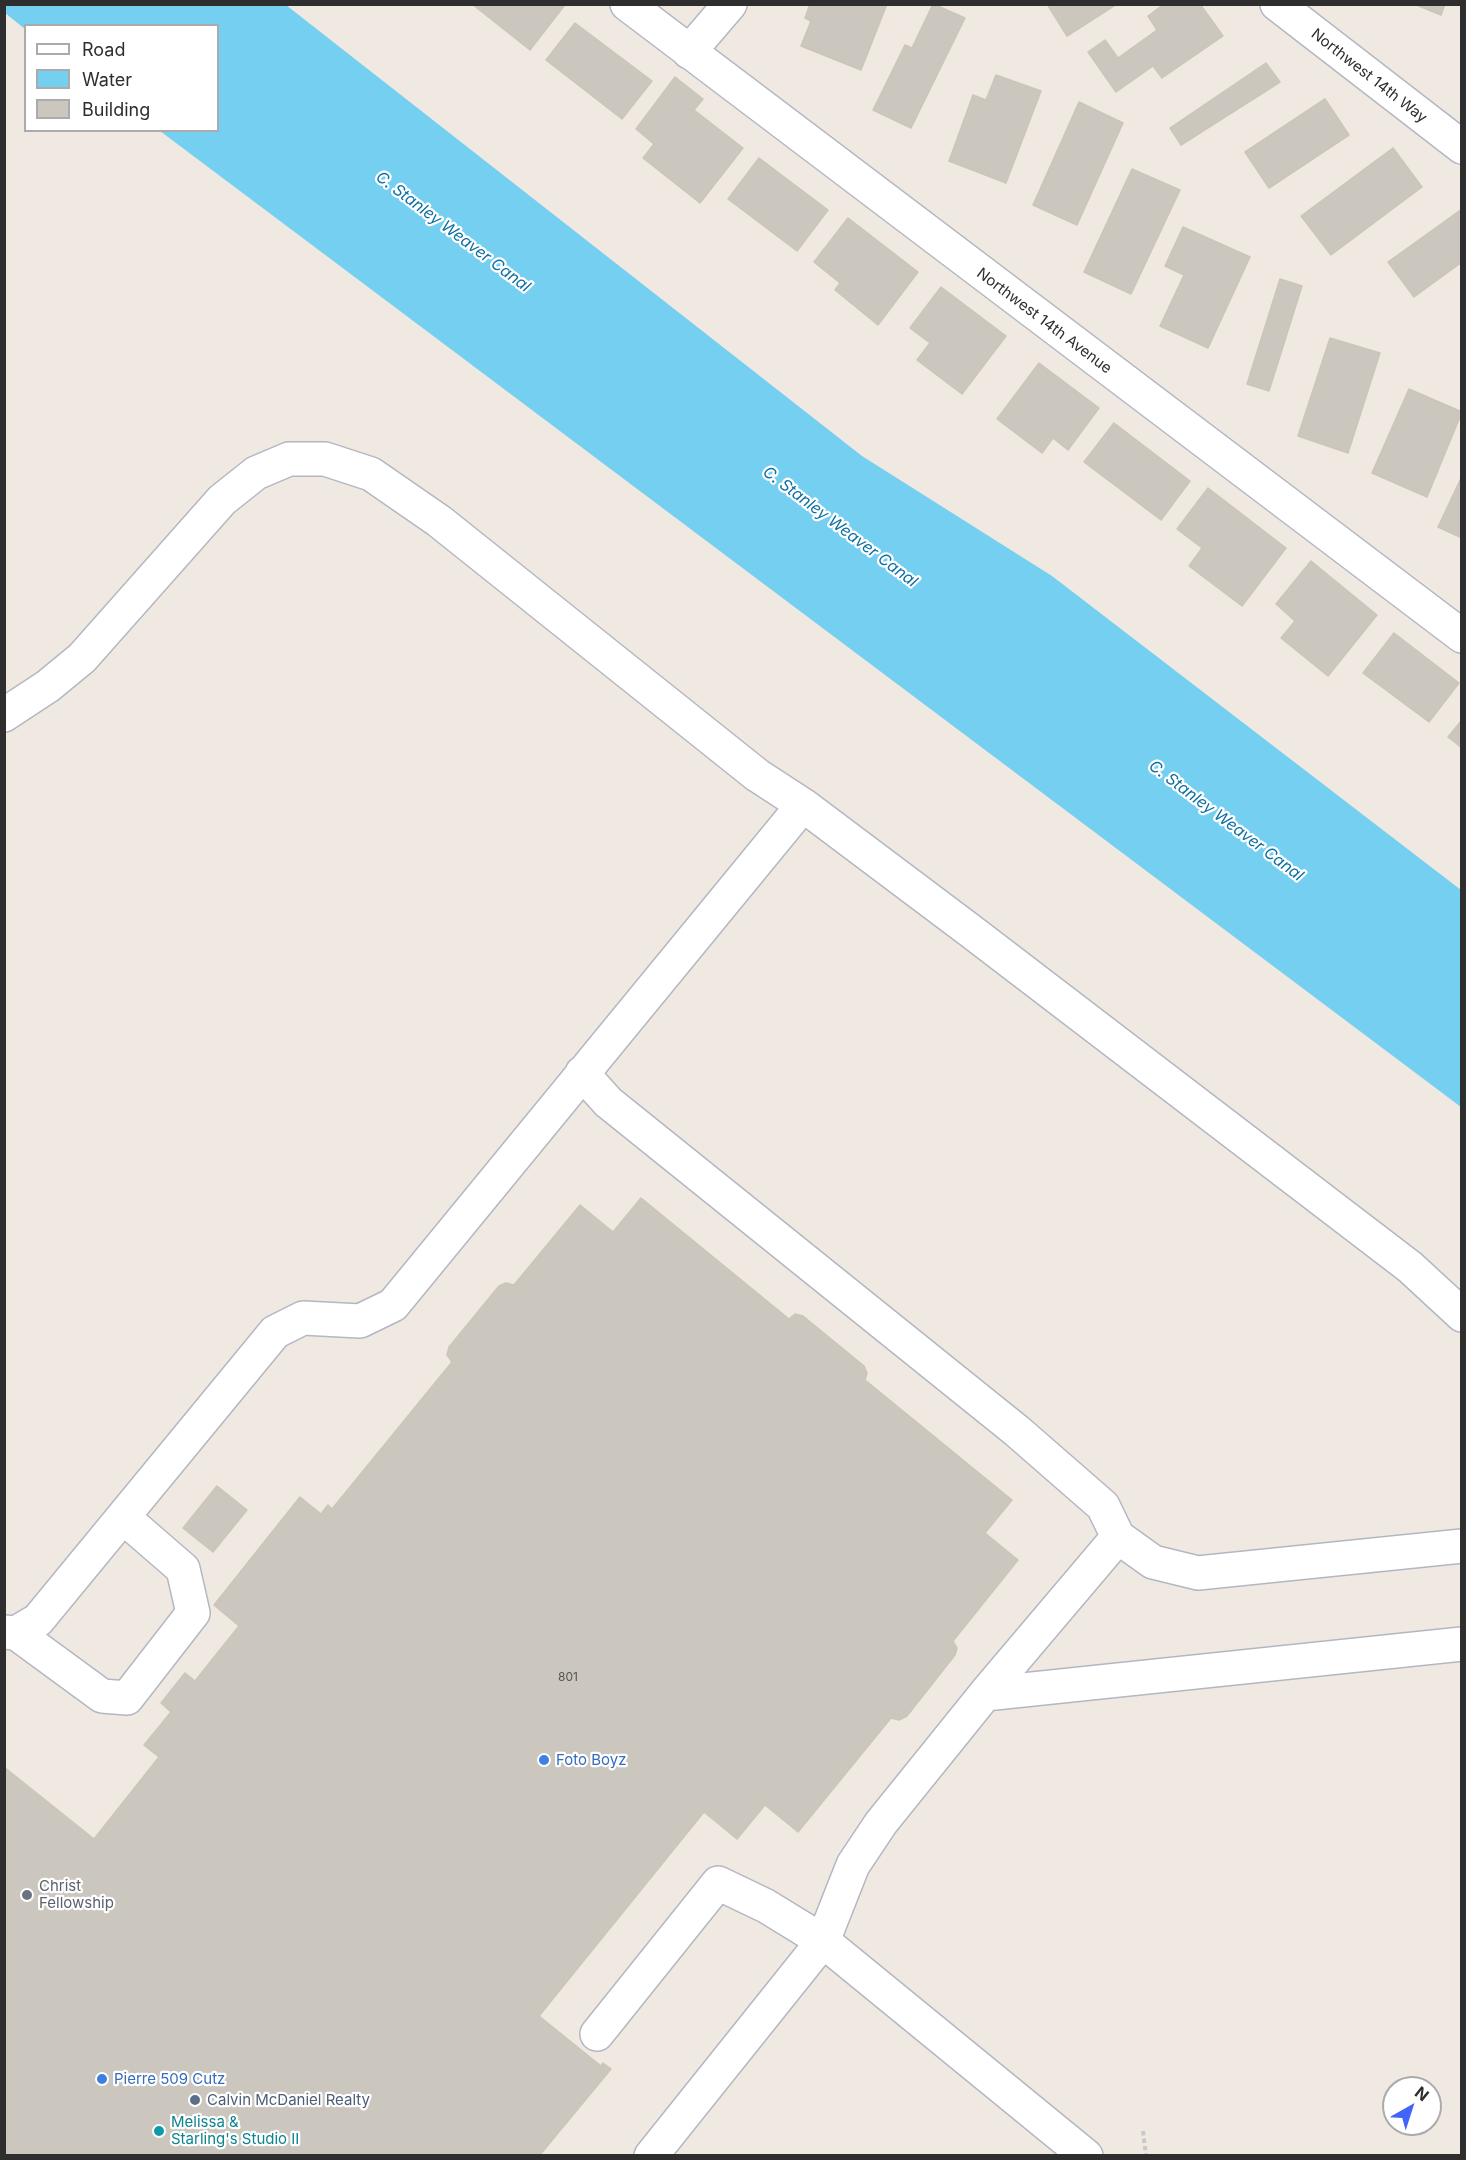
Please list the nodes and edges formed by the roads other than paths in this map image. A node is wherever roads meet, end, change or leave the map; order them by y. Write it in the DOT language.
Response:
graph roads {
  1 [pos="627,4"];
  2 [pos="730,4"];
  3 [pos="1277,4"];
  4 [pos="690,52"];
  5 [pos="1461,147"];
  6 [pos="1461,636"];
  7 [pos="4,715"];
  8 [pos="803,805"];
  9 [pos="582,1073"];
  10 [pos="1461,1315"];
  11 [pos="123,1517"];
  12 [pos="1118,1537"];
  13 [pos="1461,1546"];
  14 [pos="10,1632"];
  15 [pos="1461,1644"];
  16 [pos="985,1694"];
  17 [pos="823,1941"];
  18 [pos="597,2034"];
  19 [pos="651,2156"];
  20 [pos="1086,2156"];
  1 -- 4 [label="street, Northwest 14th Avenue"];
  2 -- 4 [label="street"];
  3 -- 5 [label="street, Northwest 14th Way"];
  4 -- 6 [label="street, Northwest 14th Avenue"];
  7 -- 8 [label="street"];
  8 -- 9 [label="street"];
  8 -- 10 [label="street"];
  9 -- 11 [label="street"];
  9 -- 12 [label="street"];
  11 -- 14 [label="street"];
  11 -- 14 [label="street"];
  12 -- 13 [label="street"];
  12 -- 16 [label="street"];
  15 -- 16 [label="street"];
  16 -- 17 [label="street"];
  17 -- 18 [label="street"];
  17 -- 19 [label="street"];
  17 -- 20 [label="street"];
}
